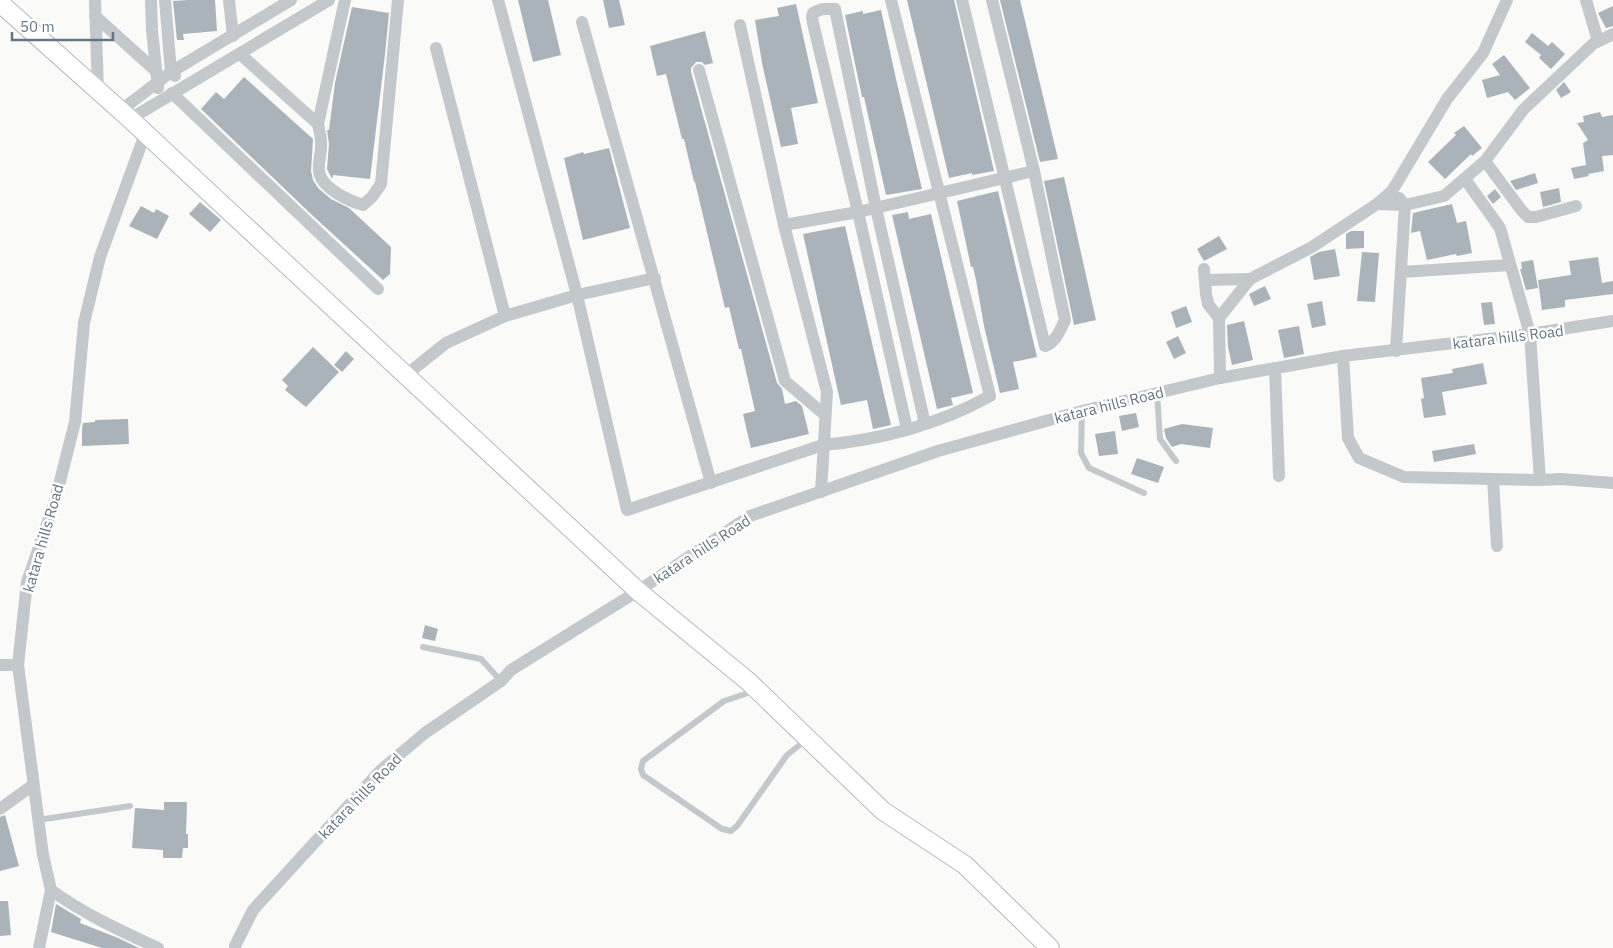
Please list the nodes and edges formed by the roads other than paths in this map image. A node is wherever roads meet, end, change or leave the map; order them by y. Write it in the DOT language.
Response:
graph roads {
  1 [pos="95,0"];
  2 [pos="152,0"];
  3 [pos="165,0"];
  4 [pos="229,0"];
  5 [pos="329,0"];
  6 [pos="346,0"];
  7 [pos="398,0"];
  8 [pos="498,0"];
  9 [pos="892,0"];
  10 [pos="962,0"];
  11 [pos="992,0"];
  12 [pos="1507,0"];
  13 [pos="1586,0"];
  14 [pos="287,1"];
  15 [pos="0,3"];
  16 [pos="96,16"];
  17 [pos="296,20"];
  18 [pos="582,22"];
  19 [pos="740,24"];
  20 [pos="1613,34"];
  21 [pos="233,36"];
  22 [pos="1598,42"];
  23 [pos="436,48"];
  24 [pos="240,54"];
  25 [pos="699,70"];
  26 [pos="171,72"];
  27 [pos="156,76"];
  28 [pos="98,91"];
  29 [pos="172,93"];
  30 [pos="125,115"];
  31 [pos="318,124"];
  32 [pos="145,134"];
  33 [pos="1485,161"];
  34 [pos="1034,171"];
  35 [pos="1004,178"];
  36 [pos="1465,179"];
  37 [pos="1392,191"];
  38 [pos="940,193"];
  39 [pos="1377,204"];
  40 [pos="1405,204"];
  41 [pos="1576,206"];
  42 [pos="876,208"];
  43 [pos="858,212"];
  44 [pos="784,225"];
  45 [pos="1510,265"];
  46 [pos="1401,272"];
  47 [pos="654,278"];
  48 [pos="1250,279"];
  49 [pos="378,289"];
  50 [pos="577,295"];
  51 [pos="505,316"];
  52 [pos="1220,318"];
  53 [pos="1613,321"];
  54 [pos="1530,334"];
  55 [pos="1396,351"];
  56 [pos="1343,356"];
  57 [pos="1275,368"];
  58 [pos="406,375"];
  59 [pos="1220,378"];
  60 [pos="1157,393"];
  61 [pos="1082,411"];
  62 [pos="825,415"];
  63 [pos="926,424"];
  64 [pos="907,429"];
  65 [pos="823,445"];
  66 [pos="1176,461"];
  67 [pos="1279,476"];
  68 [pos="1493,479"];
  69 [pos="1540,480"];
  70 [pos="711,483"];
  71 [pos="1613,483"];
  72 [pos="821,492"];
  73 [pos="1144,493"];
  74 [pos="1497,546"];
  75 [pos="638,591"];
  76 [pos="422,647"];
  77 [pos="0,665"];
  78 [pos="18,665"];
  79 [pos="501,680"];
  80 [pos="757,689"];
  81 [pos="808,738"];
  82 [pos="33,785"];
  83 [pos="130,806"];
  84 [pos="0,809"];
  85 [pos="38,820"];
  86 [pos="51,890"];
  87 [pos="231,947"];
  88 [pos="39,948"];
  89 [pos="158,948"];
  90 [pos="1050,948"];
  1 -- 16 [label="street"];
  2 -- 27 [label="street"];
  3 -- 26 [label="street"];
  4 -- 21 [label="street"];
  5 -- 17 [label="street"];
  6 -- 31 [label="street"];
  7 -- 31 [label="street"];
  8 -- 50 [label="street"];
  9 -- 38 [label="street"];
  10 -- 35 [label="street"];
  11 -- 34 [label="street"];
  12 -- 37 [label="street"];
  13 -- 22 [label="street"];
  14 -- 17 [label="street"];
  14 -- 21 [label="street"];
  15 -- 28 [label="main road, katara hills Road"];
  16 -- 27 [label="street"];
  16 -- 28 [label="street"];
  17 -- 24 [label="street"];
  18 -- 47 [label="street"];
  19 -- 44 [label="street"];
  20 -- 22 [label="street"];
  21 -- 26 [label="street"];
  22 -- 33 [label="street"];
  23 -- 51 [label="street"];
  24 -- 29 [label="street"];
  24 -- 31 [label="street"];
  25 -- 62 [label="street"];
  26 -- 27 [label="street"];
  26 -- 29 [label="street"];
  27 -- 29 [label="street"];
  27 -- 30 [label="street"];
  28 -- 30 [label="main road, katara hills Road"];
  29 -- 30 [label="street"];
  29 -- 49 [label="street"];
  30 -- 32 [label="main road, katara hills Road"];
  32 -- 58 [label="main road, katara hills Road"];
  32 -- 78 [label="street, katara hills Road"];
  33 -- 36 [label="street"];
  33 -- 41 [label="street"];
  34 -- 35 [label="street"];
  34 -- 35 [label="street"];
  35 -- 38 [label="street"];
  36 -- 40 [label="street"];
  36 -- 45 [label="street"];
  37 -- 39 [label="street"];
  37 -- 40 [label="street"];
  38 -- 42 [label="street"];
  38 -- 63 [label="street"];
  39 -- 40 [label="street"];
  39 -- 48 [label="street"];
  40 -- 46 [label="street"];
  42 -- 43 [label="street"];
  42 -- 43 [label="street"];
  42 -- 63 [label="street"];
  43 -- 44 [label="street"];
  43 -- 64 [label="street"];
  44 -- 62 [label="street"];
  45 -- 46 [label="street"];
  45 -- 54 [label="street"];
  46 -- 55 [label="street"];
  47 -- 50 [label="street"];
  47 -- 70 [label="street"];
  48 -- 52 [label="street"];
  48 -- 52 [label="street"];
  50 -- 51 [label="street"];
  50 -- 70 [label="street"];
  51 -- 58 [label="street"];
  52 -- 59 [label="street"];
  53 -- 54 [label="street, katara hills Road"];
  54 -- 55 [label="street, katara hills Road"];
  54 -- 69 [label="street"];
  55 -- 56 [label="street, katara hills Road"];
  56 -- 57 [label="street, katara hills Road"];
  56 -- 68 [label="street"];
  57 -- 59 [label="street, katara hills Road"];
  57 -- 67 [label="street"];
  58 -- 75 [label="main road, katara hills Road"];
  59 -- 60 [label="street, katara hills Road"];
  60 -- 61 [label="street, katara hills Road"];
  60 -- 66 [label="lane"];
  61 -- 72 [label="street, katara hills Road"];
  61 -- 73 [label="lane"];
  62 -- 65 [label="street"];
  63 -- 64 [label="street"];
  64 -- 65 [label="street"];
  65 -- 70 [label="street"];
  65 -- 72 [label="street"];
  68 -- 69 [label="street"];
  68 -- 74 [label="street"];
  69 -- 71 [label="street"];
  72 -- 75 [label="street, katara hills Road"];
  75 -- 79 [label="street, katara hills Road"];
  75 -- 80 [label="main road, katara hills Road"];
  76 -- 79 [label="lane"];
  77 -- 78 [label="street"];
  78 -- 82 [label="street, katara hills Road"];
  79 -- 87 [label="street, katara hills Road"];
  80 -- 81 [label="main road, katara hills Road"];
  80 -- 81 [label="lane"];
  81 -- 90 [label="main road, katara hills Road"];
  82 -- 84 [label="street"];
  82 -- 85 [label="street, katara hills Road"];
  83 -- 85 [label="lane"];
  85 -- 86 [label="street, katara hills Road"];
  86 -- 88 [label="street"];
  86 -- 89 [label="street"];
}
